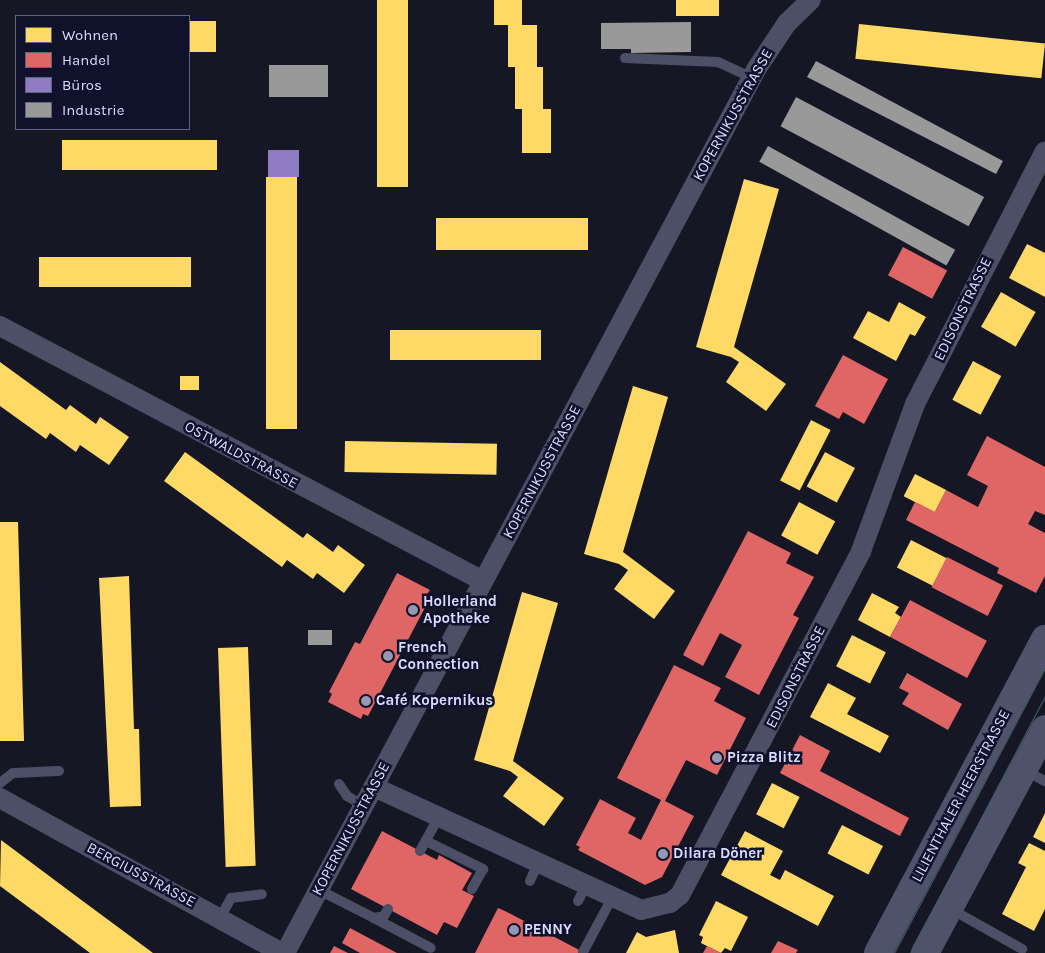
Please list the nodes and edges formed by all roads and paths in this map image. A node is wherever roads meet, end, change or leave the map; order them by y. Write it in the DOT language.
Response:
graph roads {
  1 [pos="811,0"];
  2 [pos="624,58"];
  3 [pos="752,78"];
  4 [pos="1045,151"];
  5 [pos="0,326"];
  6 [pos="483,581"];
  7 [pos="1045,639"];
  8 [pos="1045,729"];
  9 [pos="59,771"];
  10 [pos="1035,776"];
  11 [pos="0,783"];
  12 [pos="339,784"];
  13 [pos="374,788"];
  14 [pos="0,798"];
  15 [pos="364,806"];
  16 [pos="438,818"];
  17 [pos="426,841"];
  18 [pos="420,851"];
  19 [pos="472,889"];
  20 [pos="318,890"];
  21 [pos="262,894"];
  22 [pos="612,898"];
  23 [pos="949,908"];
  24 [pos="388,909"];
  25 [pos="220,918"];
  26 [pos="374,918"];
  27 [pos="431,948"];
  28 [pos="1022,949"];
  29 [pos="583,952"];
  30 [pos="283,953"];
  31 [pos="878,953"];
  32 [pos="925,953"];
  1 -- 3 [label="street, KOPERNIKUSSTRASSE"];
  2 -- 3 [label="lane"];
  3 -- 6 [label="street, KOPERNIKUSSTRASSE"];
  4 -- 22 [label="street, EDISONSTRASSE"];
  5 -- 6 [label="street, OSTWALDSTRASSE"];
  6 -- 13 [label="street, KOPERNIKUSSTRASSE"];
  7 -- 31 [label="main road, LILIENTHALER HEERSTRASSE"];
  8 -- 10 [label="main road"];
  9 -- 11 [label="lane"];
  10 -- 23 [label="main road"];
  12 -- 15 [label="lane"];
  13 -- 15 [label="street, KOPERNIKUSSTRASSE"];
  13 -- 16 [label="street, EDISONSTRASSE"];
  14 -- 25 [label="street, BERGIUSSTRASSE"];
  15 -- 20 [label="street, KOPERNIKUSSTRASSE"];
  16 -- 17 [label="lane"];
  16 -- 22 [label="street, EDISONSTRASSE"];
  17 -- 18 [label="lane"];
  17 -- 19 [label="lane"];
  20 -- 26 [label="lane"];
  20 -- 30 [label="street, KOPERNIKUSSTRASSE"];
  21 -- 25 [label="lane"];
  22 -- 29 [label="lane"];
  23 -- 28 [label="lane"];
  23 -- 32 [label="main road"];
  24 -- 26 [label="lane"];
  25 -- 30 [label="street, BERGIUSSTRASSE"];
  26 -- 27 [label="lane"];
}
